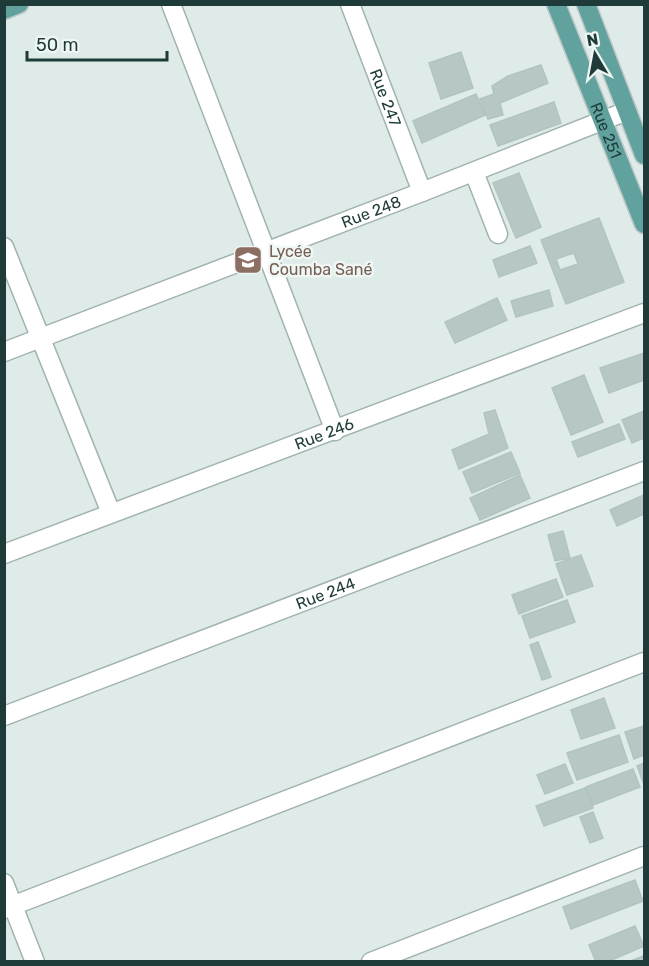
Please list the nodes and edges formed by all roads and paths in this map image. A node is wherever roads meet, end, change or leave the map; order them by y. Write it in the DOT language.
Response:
graph roads {
  1 [pos="19,4"];
  2 [pos="171,4"];
  3 [pos="350,4"];
  4 [pos="586,4"];
  5 [pos="558,5"];
  6 [pos="4,10"];
  7 [pos="627,111"];
  8 [pos="603,119"];
  9 [pos="645,155"];
  10 [pos="474,172"];
  11 [pos="422,192"];
  12 [pos="645,224"];
  13 [pos="498,234"];
  14 [pos="4,247"];
  15 [pos="266,252"];
  16 [pos="645,313"];
  17 [pos="42,337"];
  18 [pos="4,352"];
  19 [pos="335,431"];
  20 [pos="645,471"];
  21 [pos="111,513"];
  22 [pos="4,554"];
  23 [pos="645,662"];
  24 [pos="4,716"];
  25 [pos="645,856"];
  26 [pos="4,883"];
  27 [pos="9,908"];
  28 [pos="35,962"];
  29 [pos="371,962"];
  1 -- 6 [label="main road"];
  2 -- 15 [label="street"];
  3 -- 11 [label="street, Rue 247"];
  4 -- 7 [label="main road, Rue 251"];
  5 -- 8 [label="main road, Rue 251"];
  7 -- 8 [label="street, Rue 248"];
  7 -- 9 [label="main road, Rue 251"];
  8 -- 10 [label="street, Rue 248"];
  8 -- 12 [label="main road, Rue 251"];
  10 -- 11 [label="street, Rue 248"];
  10 -- 13 [label="street"];
  11 -- 15 [label="street, Rue 248"];
  14 -- 17 [label="street"];
  15 -- 17 [label="street, Rue 248"];
  15 -- 19 [label="street"];
  16 -- 19 [label="street, Rue 246"];
  17 -- 18 [label="street, Rue 248"];
  17 -- 21 [label="street"];
  19 -- 21 [label="street, Rue 246"];
  20 -- 24 [label="street, Rue 244"];
  21 -- 22 [label="street, Rue 246"];
  23 -- 27 [label="street"];
  25 -- 29 [label="street"];
  26 -- 27 [label="street"];
  27 -- 28 [label="street"];
}
